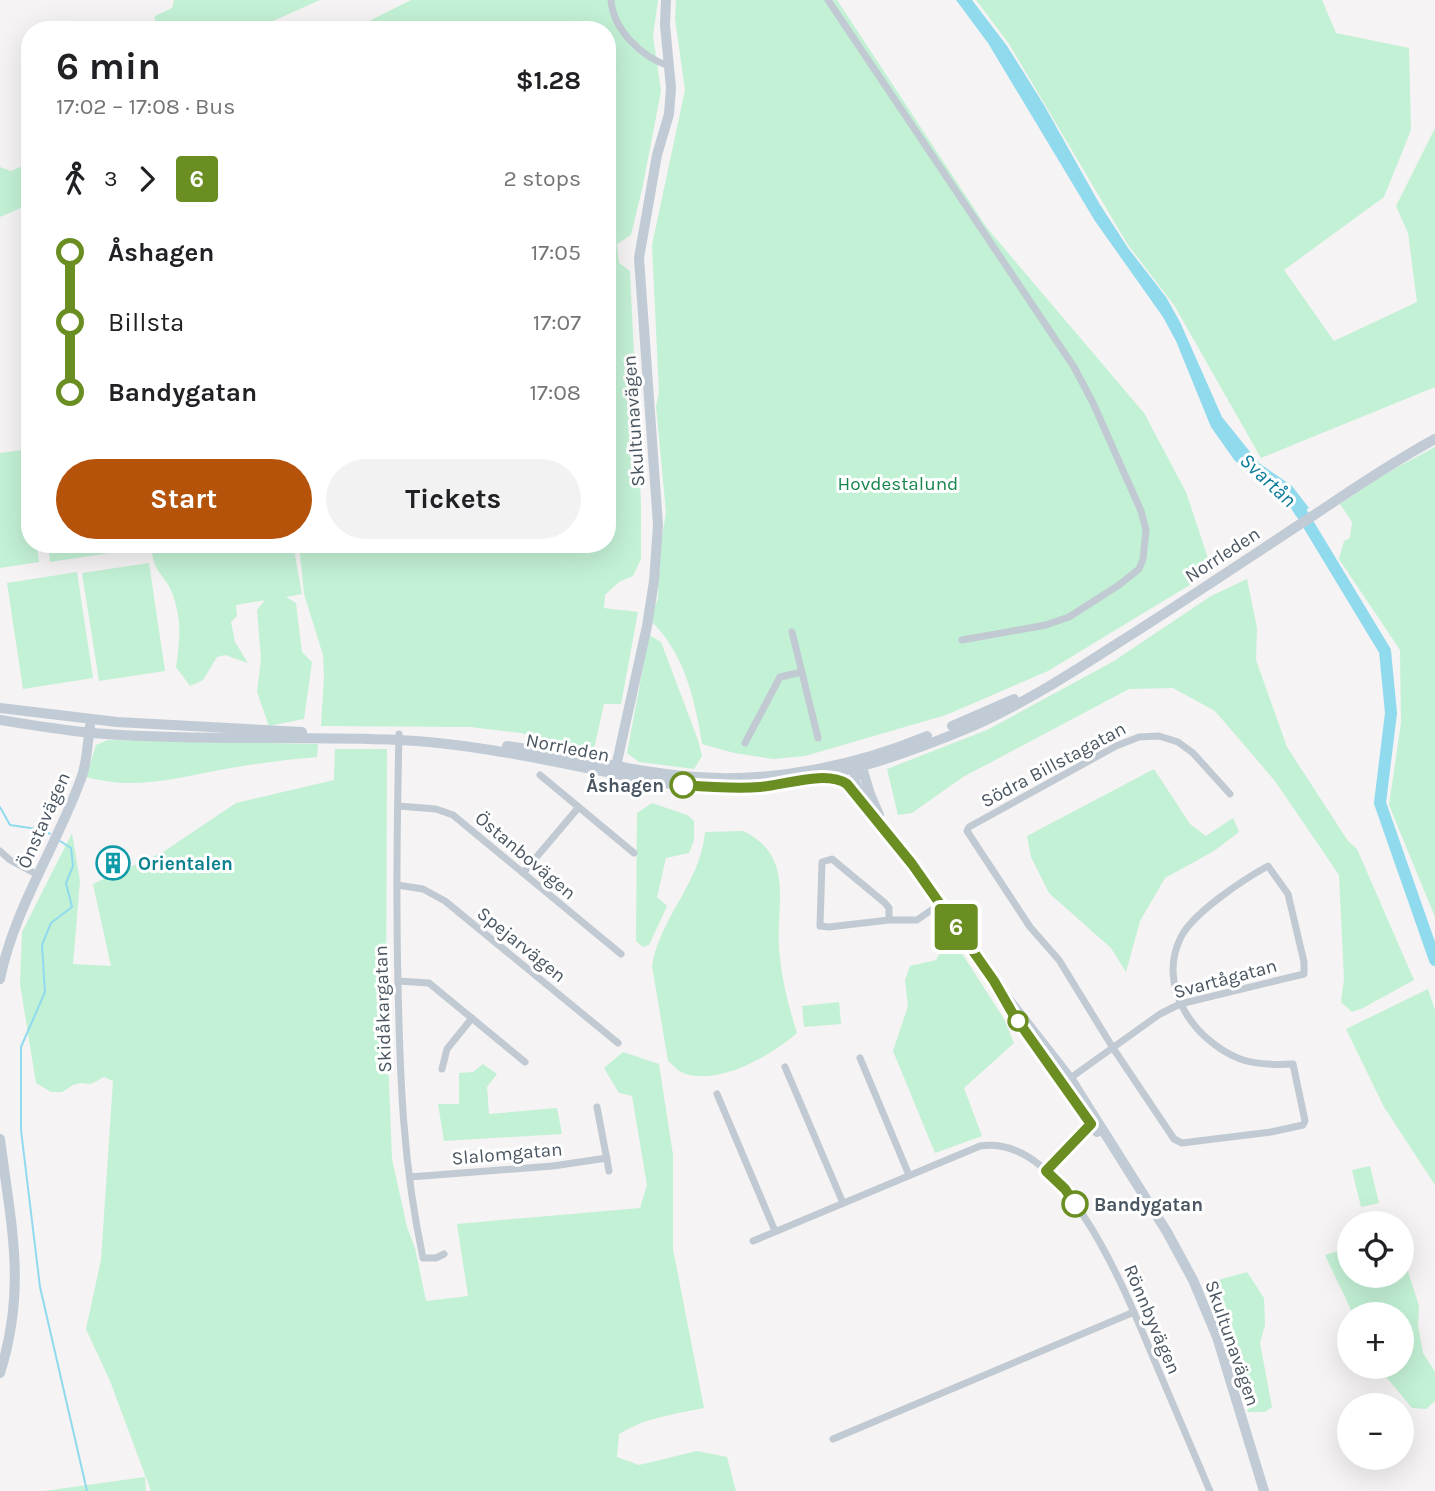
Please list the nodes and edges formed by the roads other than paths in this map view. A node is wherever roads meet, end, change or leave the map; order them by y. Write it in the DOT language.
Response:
graph roads {
  1 [pos="611,0"];
  2 [pos="666,0"];
  3 [pos="828,0"];
  4 [pos="616,21"];
  5 [pos="616,21"];
  6 [pos="669,66"];
  7 [pos="1435,439"];
  8 [pos="792,632"];
  9 [pos="962,640"];
  10 [pos="802,672"];
  11 [pos="0,708"];
  12 [pos="0,720"];
  13 [pos="91,720"];
  14 [pos="48,728"];
  15 [pos="89,733"];
  16 [pos="108,734"];
  17 [pos="398,737"];
  18 [pos="818,738"];
  19 [pos="745,743"];
  20 [pos="88,753"];
  21 [pos="862,764"];
  22 [pos="616,769"];
  23 [pos="540,775"];
  24 [pos="822,777"];
  25 [pos="1230,794"];
  26 [pos="398,806"];
  27 [pos="867,807"];
  28 [pos="578,808"];
  29 [pos="886,829"];
  30 [pos="0,851"];
  31 [pos="634,853"];
  32 [pos="523,873"];
  33 [pos="38,875"];
  34 [pos="397,885"];
  35 [pos="940,904"];
  36 [pos="889,920"];
  37 [pos="621,954"];
  38 [pos="0,979"];
  39 [pos="398,981"];
  40 [pos="1180,1004"];
  41 [pos="472,1018"];
  42 [pos="618,1043"];
  43 [pos="1113,1048"];
  44 [pos="860,1058"];
  45 [pos="525,1062"];
  46 [pos="785,1067"];
  47 [pos="442,1069"];
  48 [pos="1066,1081"];
  49 [pos="717,1094"];
  50 [pos="597,1107"];
  51 [pos="1094,1121"];
  52 [pos="0,1139"];
  53 [pos="607,1158"];
  54 [pos="609,1171"];
  55 [pos="1046,1171"];
  56 [pos="909,1175"];
  57 [pos="410,1177"];
  58 [pos="3,1183"];
  59 [pos="843,1203"];
  60 [pos="775,1231"];
  61 [pos="753,1241"];
  62 [pos="444,1254"];
  63 [pos="1133,1311"];
  64 [pos="0,1373"];
  65 [pos="833,1439"];
  66 [pos="1210,1491"];
  67 [pos="1264,1491"];
  1 -- 5 [label="street"];
  2 -- 6 [label="main road, Skultunavägen"];
  3 -- 9 [label="street"];
  4 -- 6 [label="street"];
  6 -- 22 [label="main road, Skultunavägen"];
  7 -- 21 [label="main road, Norrleden"];
  8 -- 10 [label="street"];
  10 -- 18 [label="street"];
  10 -- 19 [label="street"];
  11 -- 13 [label="main road, Norrleden"];
  12 -- 14 [label="main road, Norrleden"];
  13 -- 15 [label="main road, Önstavägen"];
  13 -- 17 [label="main road, Norrleden"];
  14 -- 15 [label="main road, Norrleden"];
  14 -- 20 [label="main road"];
  15 -- 16 [label="main road, Norrleden"];
  15 -- 20 [label="main road, Önstavägen"];
  16 -- 17 [label="main road, Norrleden"];
  16 -- 20 [label="main road"];
  17 -- 22 [label="main road, Norrleden"];
  17 -- 26 [label="street, Skidåkargatan"];
  20 -- 33 [label="main road, Önstavägen"];
  21 -- 22 [label="main road, Norrleden"];
  21 -- 24 [label="main road, Norrleden"];
  21 -- 27 [label="main road, Skultunavägen"];
  21 -- 29 [label="main road, Skultunavägen"];
  22 -- 24 [label="main road, Norrleden"];
  23 -- 28 [label="street"];
  24 -- 27 [label="main road"];
  25 -- 43 [label="street, Södra Billstagatan"];
  26 -- 32 [label="street, Östanbovägen"];
  26 -- 34 [label="street, Skidåkargatan"];
  27 -- 29 [label="main road, Skultunavägen"];
  28 -- 31 [label="street"];
  28 -- 32 [label="street"];
  29 -- 35 [label="main road, Skultunavägen"];
  30 -- 33 [label="street"];
  32 -- 37 [label="street, Östanbovägen"];
  33 -- 38 [label="main road, Önstavägen"];
  34 -- 39 [label="street, Skidåkargatan"];
  34 -- 42 [label="street, Spejarvägen"];
  35 -- 36 [label="street"];
  35 -- 48 [label="main road, Skultunavägen"];
  36 -- 36 [label="street"];
  39 -- 41 [label="street"];
  39 -- 57 [label="street, Skidåkargatan"];
  40 -- 40 [label="street, Svartågatan"];
  40 -- 43 [label="street, Svartågatan"];
  40 -- 43 [label="street"];
  41 -- 45 [label="street"];
  41 -- 47 [label="street"];
  43 -- 48 [label="street, Svartågatan"];
  44 -- 56 [label="street"];
  46 -- 59 [label="street"];
  48 -- 51 [label="main road, Skultunavägen"];
  49 -- 60 [label="street"];
  50 -- 53 [label="street"];
  51 -- 55 [label="street"];
  51 -- 67 [label="main road, Skultunavägen"];
  52 -- 58 [label="main road"];
  53 -- 54 [label="street"];
  53 -- 57 [label="street, Slalomgatan"];
  55 -- 56 [label="street, Rönnbyvägen"];
  55 -- 63 [label="street, Rönnbyvägen"];
  56 -- 59 [label="street, Rönnbyvägen"];
  57 -- 62 [label="street, Skidåkargatan"];
  58 -- 64 [label="main road"];
  59 -- 60 [label="street, Rönnbyvägen"];
  60 -- 61 [label="street, Rönnbyvägen"];
  63 -- 65 [label="street"];
  63 -- 66 [label="street, Rönnbyvägen"];
}
